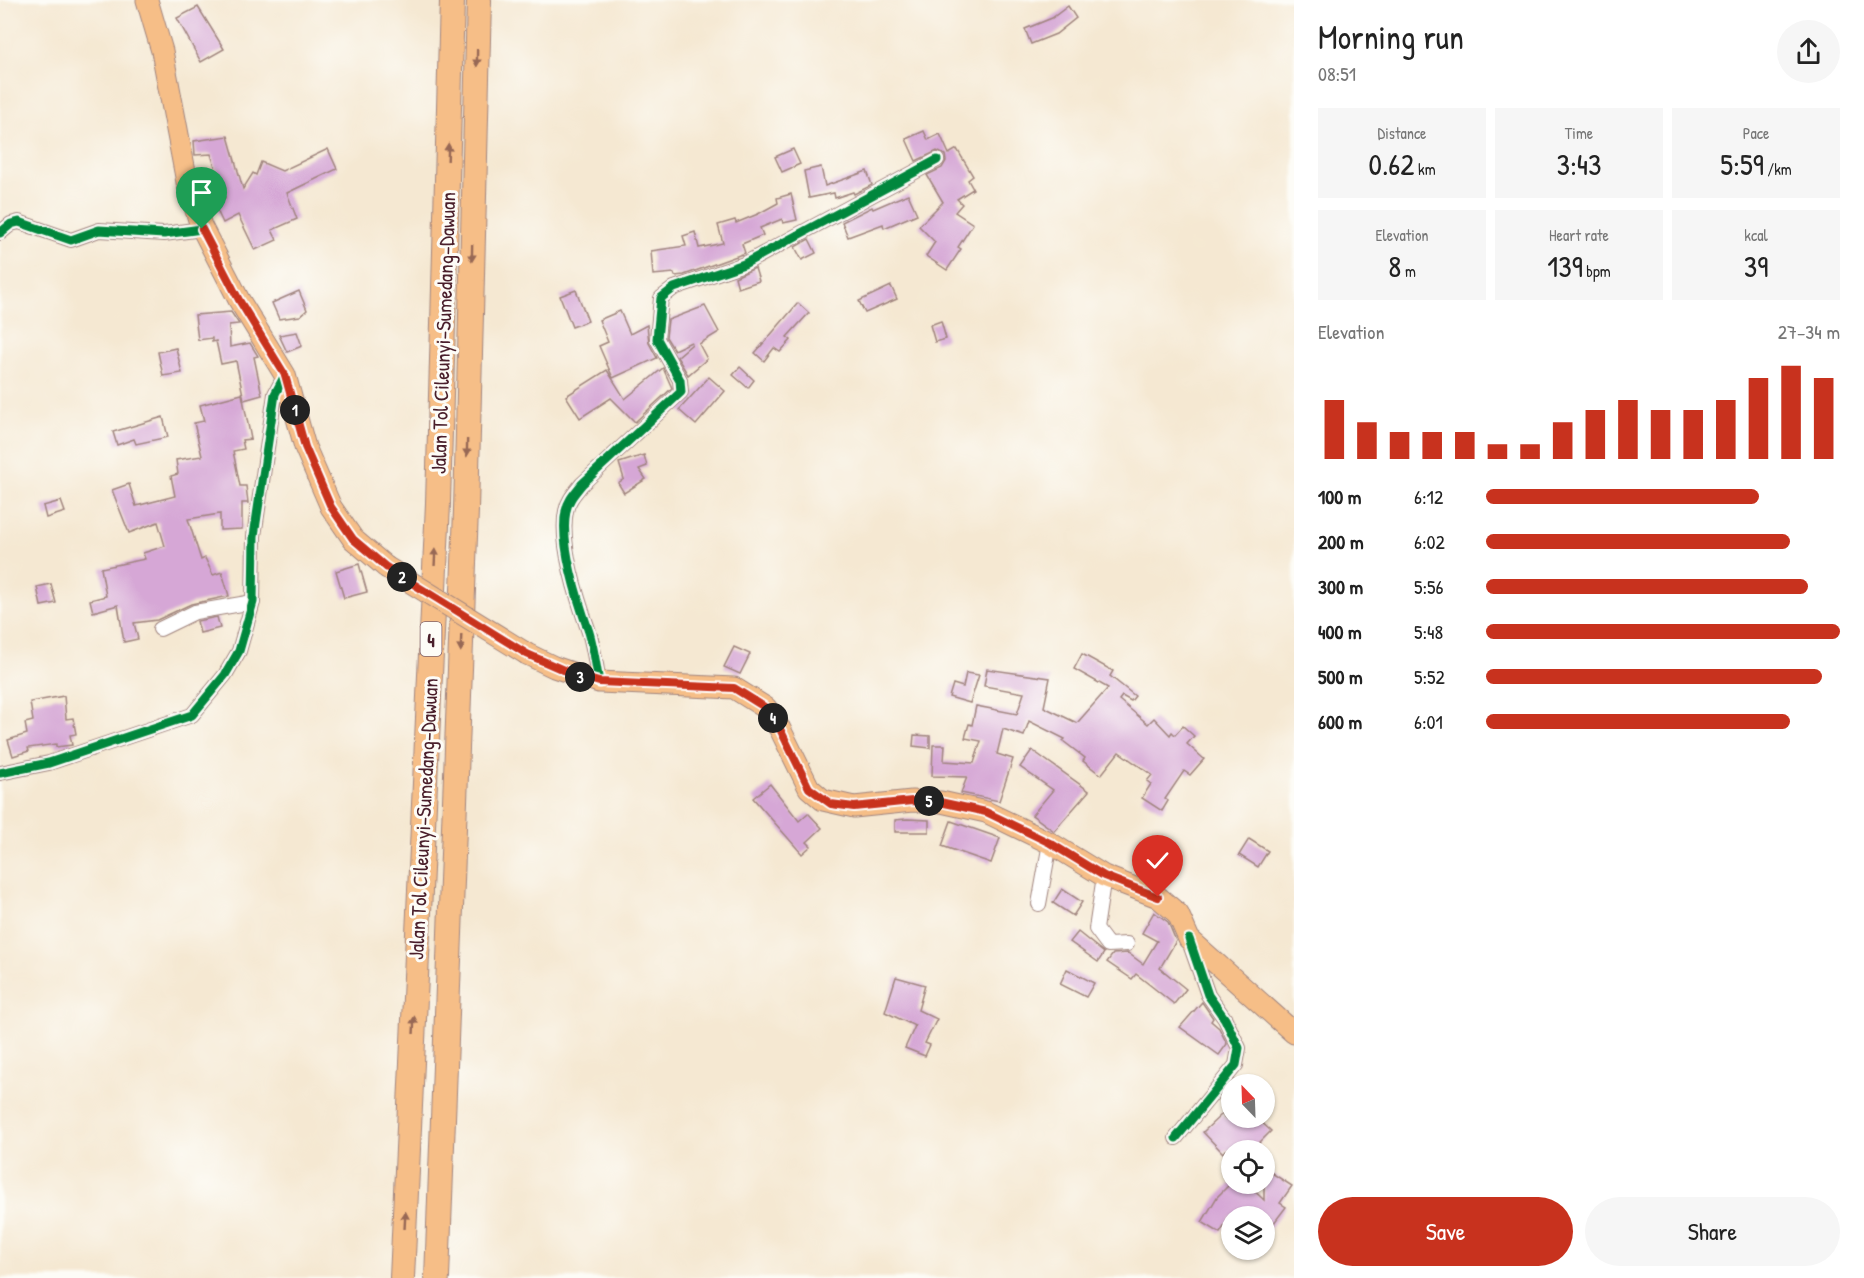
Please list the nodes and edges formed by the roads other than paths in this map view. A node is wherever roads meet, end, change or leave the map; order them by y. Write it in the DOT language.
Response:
graph roads {
  1 [pos="147,0"];
  2 [pos="452,0"];
  3 [pos="478,0"];
  4 [pos="937,159"];
  5 [pos="202,229"];
  6 [pos="0,233"];
  7 [pos="285,375"];
  8 [pos="253,602"];
  9 [pos="160,629"];
  10 [pos="599,682"];
  11 [pos="0,773"];
  12 [pos="1050,843"];
  13 [pos="1104,876"];
  14 [pos="1039,904"];
  15 [pos="1189,939"];
  16 [pos="1127,944"];
  17 [pos="1294,1033"];
  18 [pos="1176,1138"];
  19 [pos="402,1278"];
  20 [pos="437,1278"];
  1 -- 5 [label="main road"];
  19 -- 2 [label="highway, Jalan Tol Cileunyi–Sumedang–Dawuan / 4, one-way"];
  3 -- 20 [label="highway, Jalan Tol Cileunyi–Sumedang–Dawuan / 4, one-way"];
  4 -- 10 [label="street"];
  5 -- 6 [label="street"];
  5 -- 7 [label="main road"];
  7 -- 8 [label="street"];
  7 -- 10 [label="main road, bridge"];
  8 -- 9 [label="street"];
  8 -- 11 [label="street"];
  10 -- 12 [label="main road"];
  12 -- 13 [label="main road"];
  12 -- 14 [label="street"];
  13 -- 15 [label="main road"];
  13 -- 16 [label="street"];
  15 -- 17 [label="main road"];
  15 -- 18 [label="street"];
}
